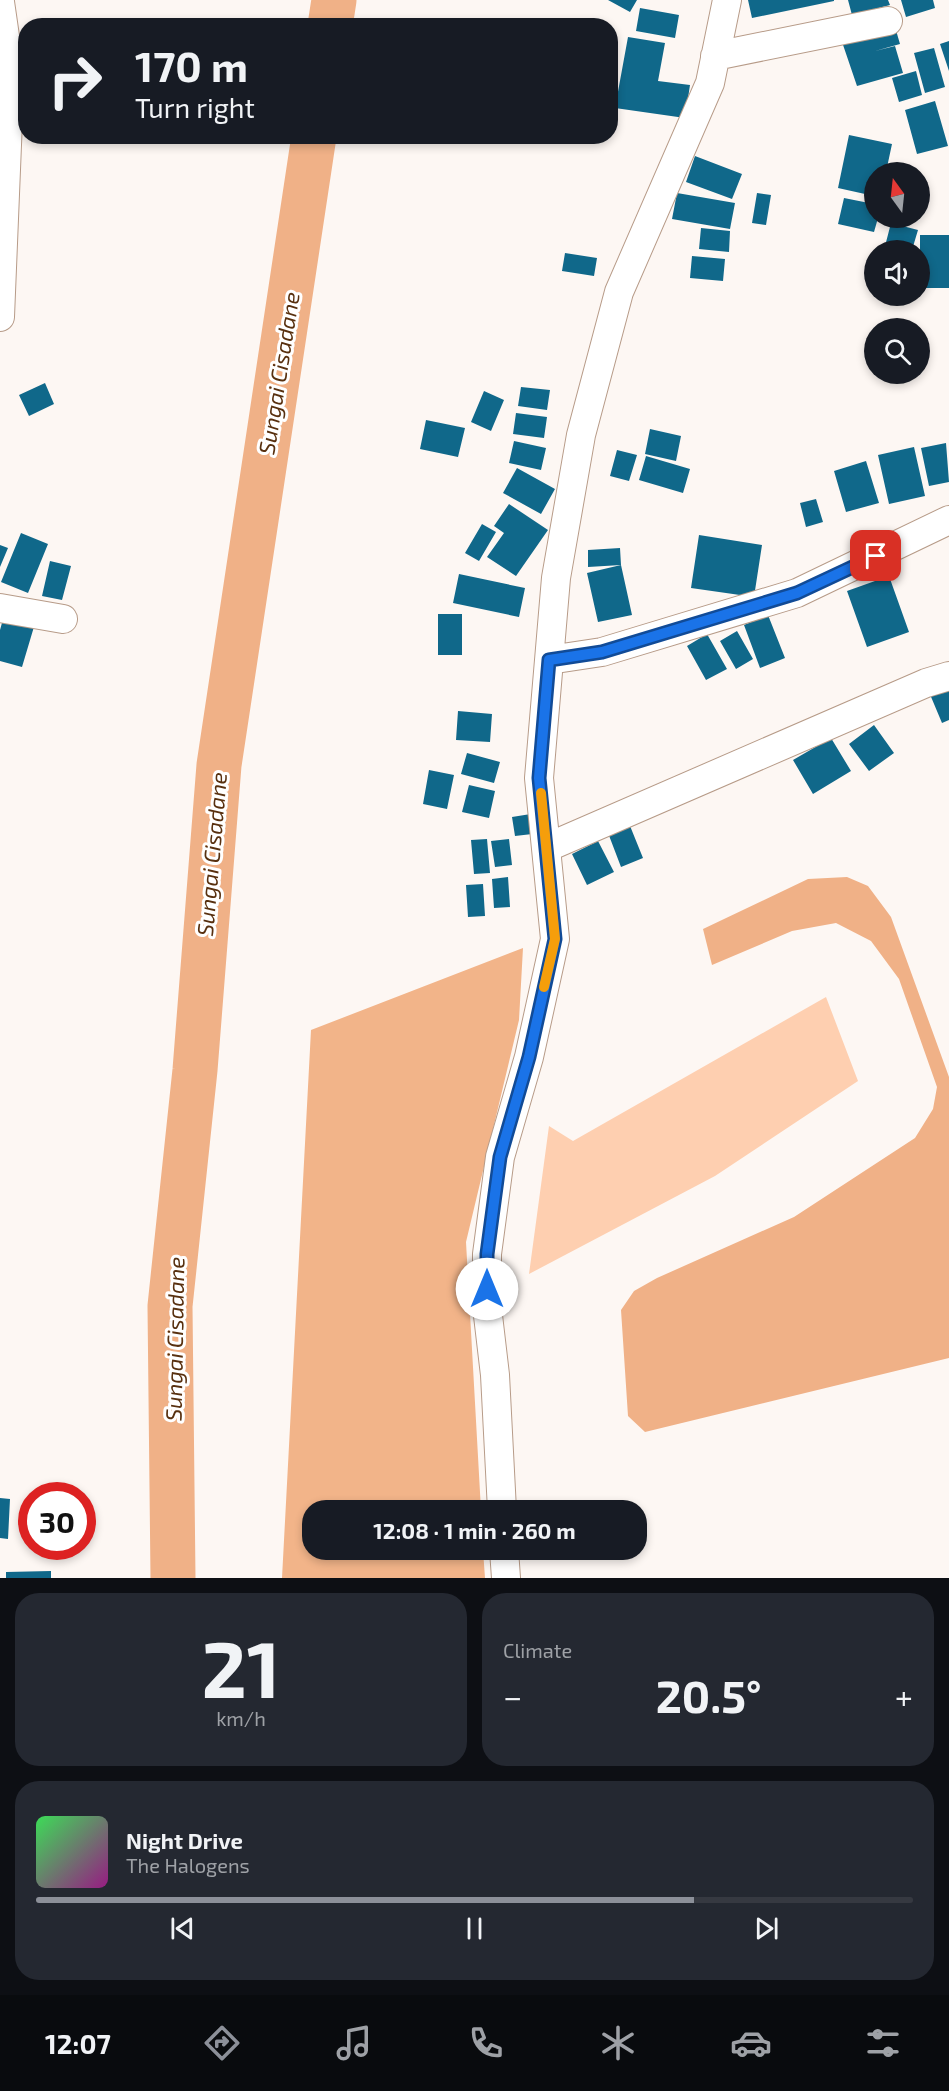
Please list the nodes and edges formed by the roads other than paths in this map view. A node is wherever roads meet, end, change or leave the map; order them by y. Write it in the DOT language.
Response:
graph roads {
  1 [pos="727,0"];
  2 [pos="0,2"];
  3 [pos="888,21"];
  4 [pos="715,56"];
  5 [pos="0,317"];
  6 [pos="949,520"];
  7 [pos="0,608"];
  8 [pos="63,619"];
  9 [pos="549,660"];
  10 [pos="949,676"];
  11 [pos="546,848"];
  12 [pos="501,1500"];
  13 [pos="505,1560"];
  14 [pos="506,1578"];
  1 -- 4 [label="street"];
  2 -- 5 [label="street"];
  3 -- 4 [label="street"];
  4 -- 9 [label="street"];
  6 -- 9 [label="street"];
  7 -- 8 [label="street"];
  9 -- 11 [label="street"];
  10 -- 11 [label="street"];
  11 -- 12 [label="street"];
  13 -- 14 [label="street"];
}
